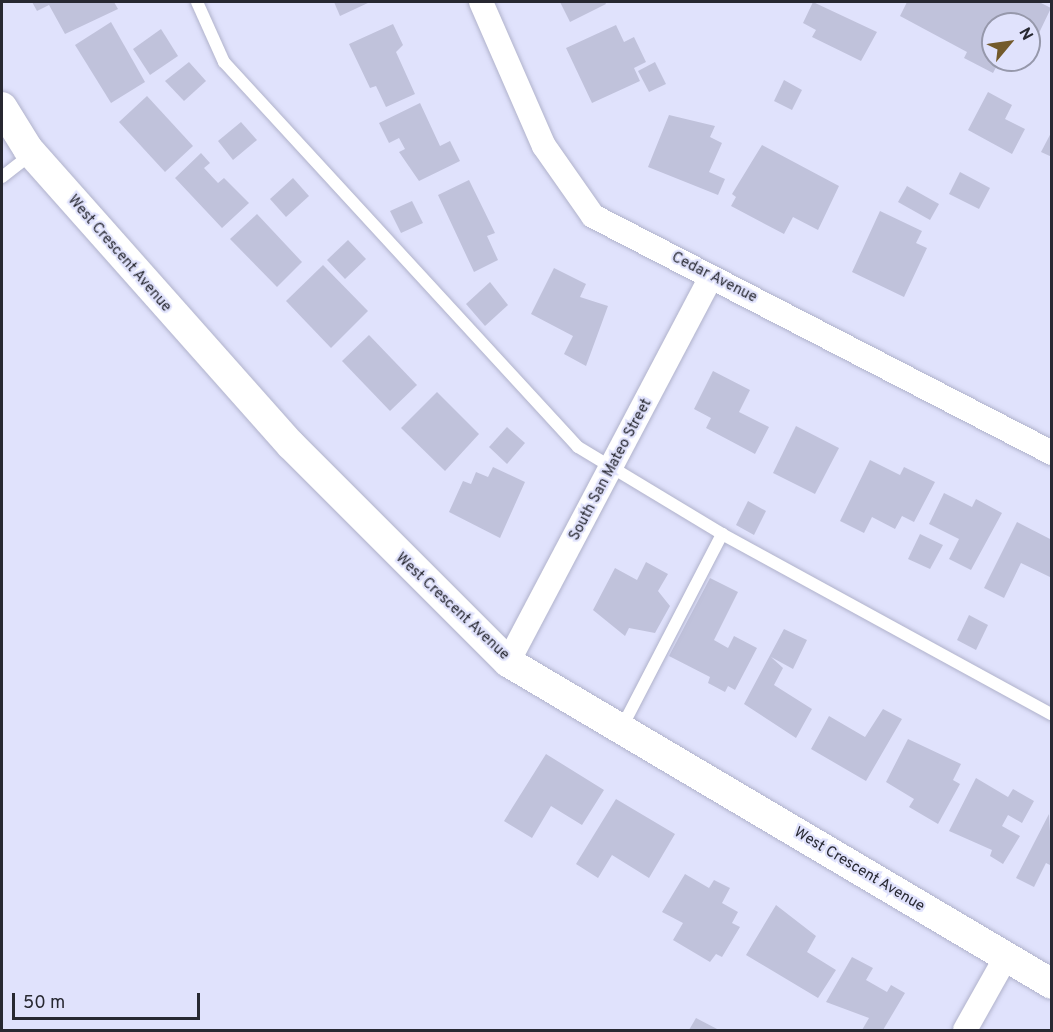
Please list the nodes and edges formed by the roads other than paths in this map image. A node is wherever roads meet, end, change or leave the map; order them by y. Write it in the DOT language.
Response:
graph roads {
  1 [pos="197,2"];
  2 [pos="481,2"];
  3 [pos="2,107"];
  4 [pos="32,153"];
  5 [pos="2,177"];
  6 [pos="711,277"];
  7 [pos="1052,453"];
  8 [pos="611,471"];
  9 [pos="722,534"];
  10 [pos="508,662"];
  11 [pos="1052,715"];
  12 [pos="621,729"];
  13 [pos="1006,957"];
  14 [pos="1052,984"];
  15 [pos="966,1030"];
  1 -- 8 [label="lane"];
  2 -- 6 [label="street, Cedar Avenue"];
  3 -- 4 [label="street, West Crescent Avenue"];
  4 -- 5 [label="lane"];
  4 -- 10 [label="street, West Crescent Avenue"];
  6 -- 7 [label="street, Cedar Avenue"];
  6 -- 8 [label="street, South San Mateo Street"];
  8 -- 9 [label="lane"];
  8 -- 10 [label="street, South San Mateo Street"];
  9 -- 11 [label="lane"];
  9 -- 12 [label="lane"];
  10 -- 12 [label="street, West Crescent Avenue"];
  12 -- 13 [label="street, West Crescent Avenue"];
  13 -- 14 [label="street, West Crescent Avenue"];
  13 -- 15 [label="street"];
}
